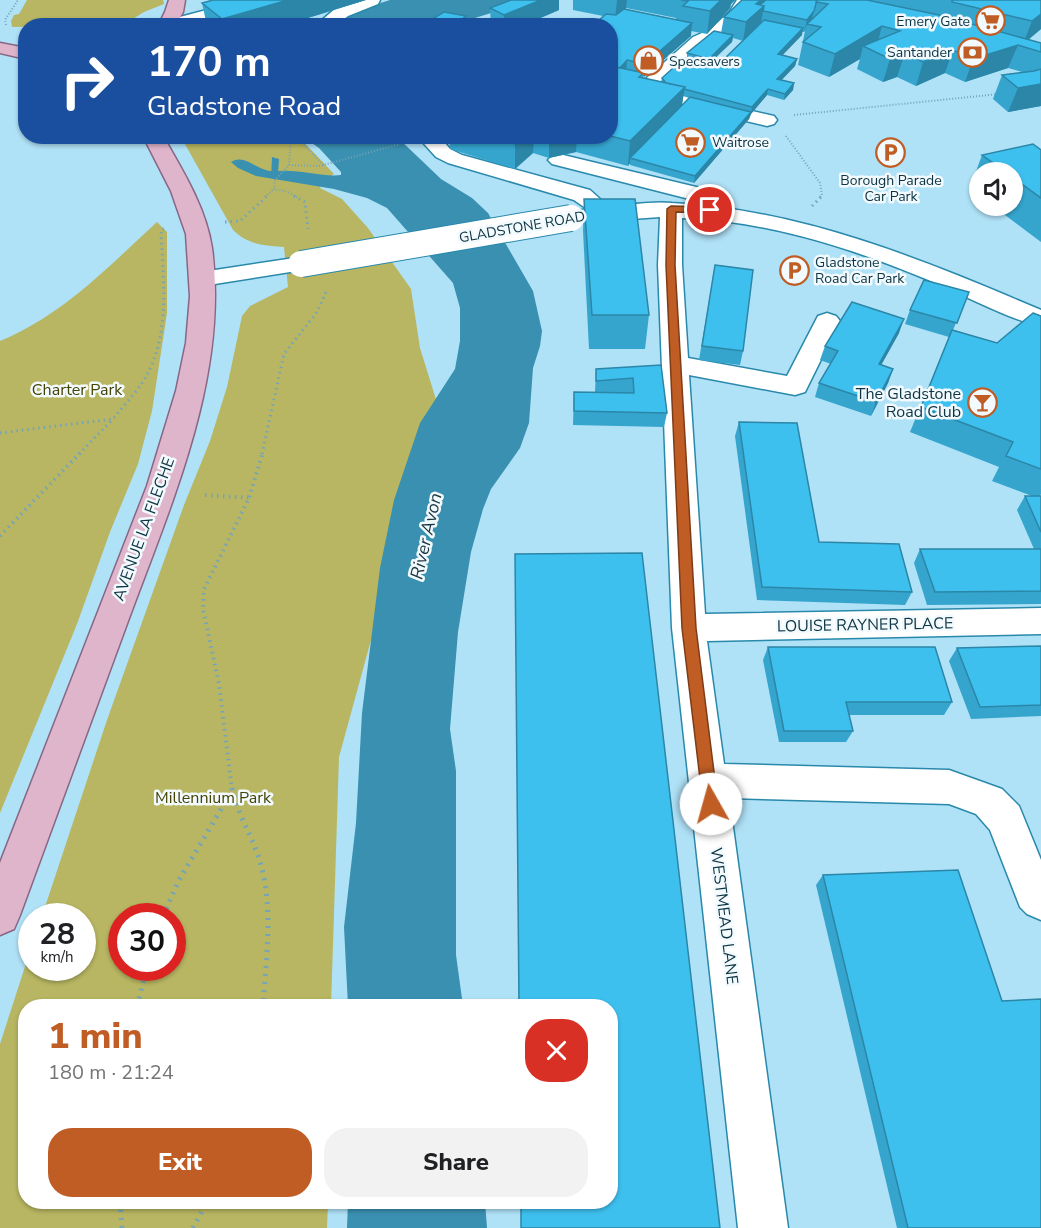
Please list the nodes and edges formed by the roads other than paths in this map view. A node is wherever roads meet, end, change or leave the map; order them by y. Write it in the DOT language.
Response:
graph roads {
  1 [pos="177,0"];
  2 [pos="263,0"];
  3 [pos="372,0"];
  4 [pos="746,0"];
  5 [pos="171,18"];
  6 [pos="197,18"];
  7 [pos="334,18"];
  8 [pos="0,48"];
  9 [pos="18,52"];
  10 [pos="18,55"];
  11 [pos="0,56"];
  12 [pos="618,85"];
  13 [pos="644,91"];
  14 [pos="769,123"];
  15 [pos="157,144"];
  16 [pos="427,144"];
  17 [pos="559,160"];
  18 [pos="716,199"];
  19 [pos="671,209"];
  20 [pos="602,213"];
  21 [pos="202,279"];
  22 [pos="1041,319"];
  23 [pos="827,321"];
  24 [pos="675,364"];
  25 [pos="1041,621"];
  26 [pos="689,628"];
  27 [pos="708,780"];
  28 [pos="1041,900"];
  29 [pos="0,915"];
  30 [pos="763,1228"];
  1 -- 5 [label="main road"];
  2 -- 6 [label="street"];
  3 -- 7 [label="street"];
  4 -- 13 [label="street"];
  8 -- 9 [label="main road"];
  10 -- 11 [label="main road"];
  12 -- 13 [label="street"];
  13 -- 14 [label="street"];
  15 -- 21 [label="main road, AVENUE LA FLECHE"];
  16 -- 20 [label="street"];
  17 -- 18 [label="street"];
  18 -- 19 [label="street, GLADSTONE ROAD"];
  18 -- 22 [label="street, GLADSTONE ROAD"];
  19 -- 20 [label="street, GLADSTONE ROAD"];
  19 -- 24 [label="street, WESTMEAD LANE"];
  20 -- 21 [label="street, GLADSTONE ROAD, bridge"];
  21 -- 29 [label="main road, AVENUE LA FLECHE"];
  23 -- 24 [label="street"];
  24 -- 26 [label="street, WESTMEAD LANE"];
  25 -- 26 [label="street, LOUISE RAYNER PLACE"];
  26 -- 27 [label="street, WESTMEAD LANE"];
  27 -- 28 [label="street"];
  27 -- 30 [label="street, WESTMEAD LANE"];
}
